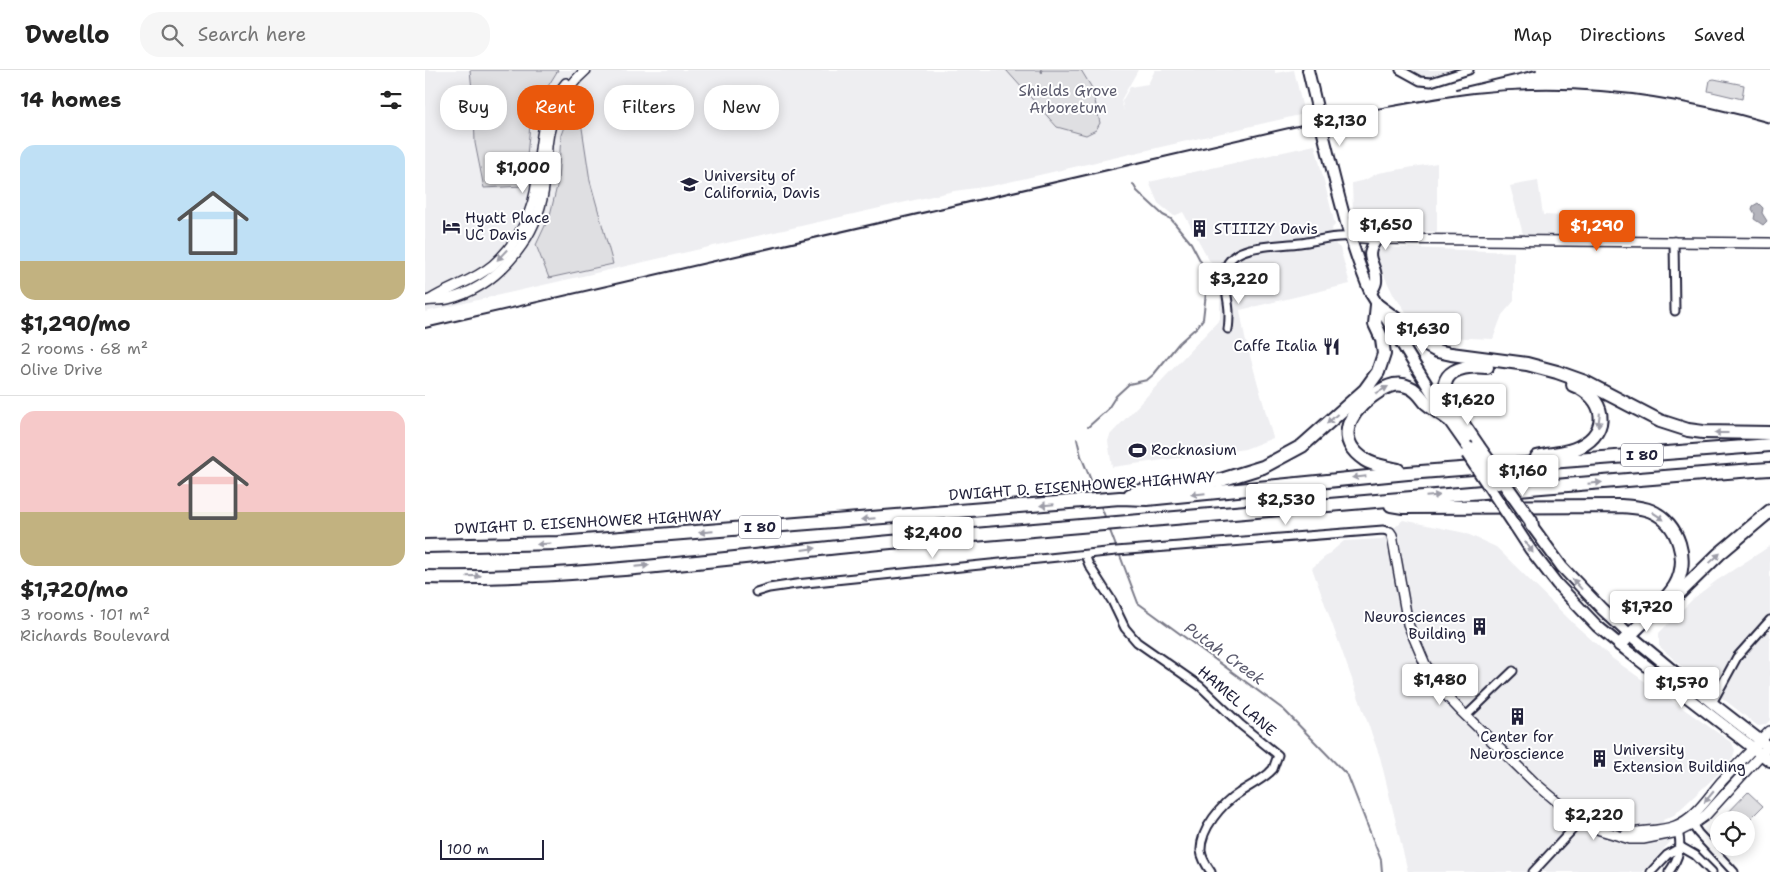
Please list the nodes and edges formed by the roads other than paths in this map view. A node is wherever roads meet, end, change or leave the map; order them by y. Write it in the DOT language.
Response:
graph roads {
  1 [pos="578,70"];
  2 [pos="586,70"];
  3 [pos="1308,70"];
  4 [pos="1314,70"];
  5 [pos="1400,70"];
  6 [pos="1469,70"];
  7 [pos="1315,96"];
  8 [pos="1318,112"];
  9 [pos="1322,129"];
  10 [pos="1350,237"];
  11 [pos="1377,239"];
  12 [pos="1674,241"];
  13 [pos="1770,243"];
  14 [pos="1374,299"];
  15 [pos="427,301"];
  16 [pos="1675,311"];
  17 [pos="1228,329"];
  18 [pos="1448,419"];
  19 [pos="1770,433"];
  20 [pos="1770,445"];
  21 [pos="1472,446"];
  22 [pos="1513,464"];
  23 [pos="1770,469"];
  24 [pos="1408,472"];
  25 [pos="1120,498"];
  26 [pos="1367,501"];
  27 [pos="1770,511"];
  28 [pos="1532,526"];
  29 [pos="1390,532"];
  30 [pos="425,546"];
  31 [pos="1085,555"];
  32 [pos="425,576"];
  33 [pos="756,592"];
  34 [pos="1770,620"];
  35 [pos="1633,637"];
  36 [pos="1623,648"];
  37 [pos="1513,671"];
  38 [pos="1712,703"];
  39 [pos="1466,716"];
  40 [pos="1770,731"];
  41 [pos="1765,749"];
  42 [pos="1579,820"];
  43 [pos="1690,822"];
  44 [pos="1677,829"];
  45 [pos="1681,847"];
  46 [pos="1211,872"];
  47 [pos="1533,872"];
  48 [pos="1651,872"];
  49 [pos="1669,872"];
  50 [pos="1712,872"];
  51 [pos="1734,872"];
  1 -- 15 [label="street, one-way"];
  2 -- 15 [label="street"];
  3 -- 7 [label="main road"];
  4 -- 7 [label="main road"];
  5 -- 6 [label="street"];
  7 -- 8 [label="main road"];
  9 -- 10 [label="main road"];
  10 -- 11 [label="street"];
  10 -- 14 [label="main road"];
  10 -- 17 [label="street"];
  11 -- 12 [label="street"];
  11 -- 14 [label="main road"];
  12 -- 13 [label="street"];
  12 -- 16 [label="street"];
  14 -- 18 [label="main road"];
  19 -- 14 [label="highway, one-way"];
  14 -- 25 [label="highway, one-way"];
  18 -- 21 [label="main road"];
  24 -- 18 [label="highway, one-way"];
  20 -- 22 [label="highway, DWIGHT D. EISENHOWER HIGHWAY / I 80"];
  21 -- 22 [label="highway, one-way"];
  21 -- 28 [label="highway, bridge"];
  21 -- 36 [label="main road, one-way, bridge"];
  22 -- 24 [label="highway, DWIGHT D. EISENHOWER HIGHWAY / I 80"];
  26 -- 23 [label="highway, I 80, one-way"];
  24 -- 25 [label="highway, DWIGHT D. EISENHOWER HIGHWAY / I 80, one-way"];
  25 -- 30 [label="highway, DWIGHT D. EISENHOWER HIGHWAY / I 80, one-way"];
  32 -- 26 [label="highway, I 80, one-way"];
  26 -- 35 [label="highway, one-way"];
  35 -- 27 [label="highway, one-way"];
  35 -- 28 [label="main road, one-way"];
  29 -- 31 [label="street"];
  29 -- 39 [label="street"];
  31 -- 33 [label="street"];
  31 -- 46 [label="street, HAMEL LANE"];
  34 -- 38 [label="street"];
  35 -- 36 [label="highway"];
  35 -- 38 [label="main road"];
  36 -- 41 [label="main road"];
  37 -- 39 [label="street"];
  38 -- 41 [label="main road"];
  39 -- 42 [label="street"];
  40 -- 41 [label="street"];
  41 -- 43 [label="street"];
  42 -- 44 [label="street"];
  42 -- 47 [label="street"];
  43 -- 44 [label="street"];
  43 -- 51 [label="street"];
  44 -- 45 [label="street"];
  45 -- 48 [label="street"];
  45 -- 49 [label="street"];
  45 -- 50 [label="street"];
}
